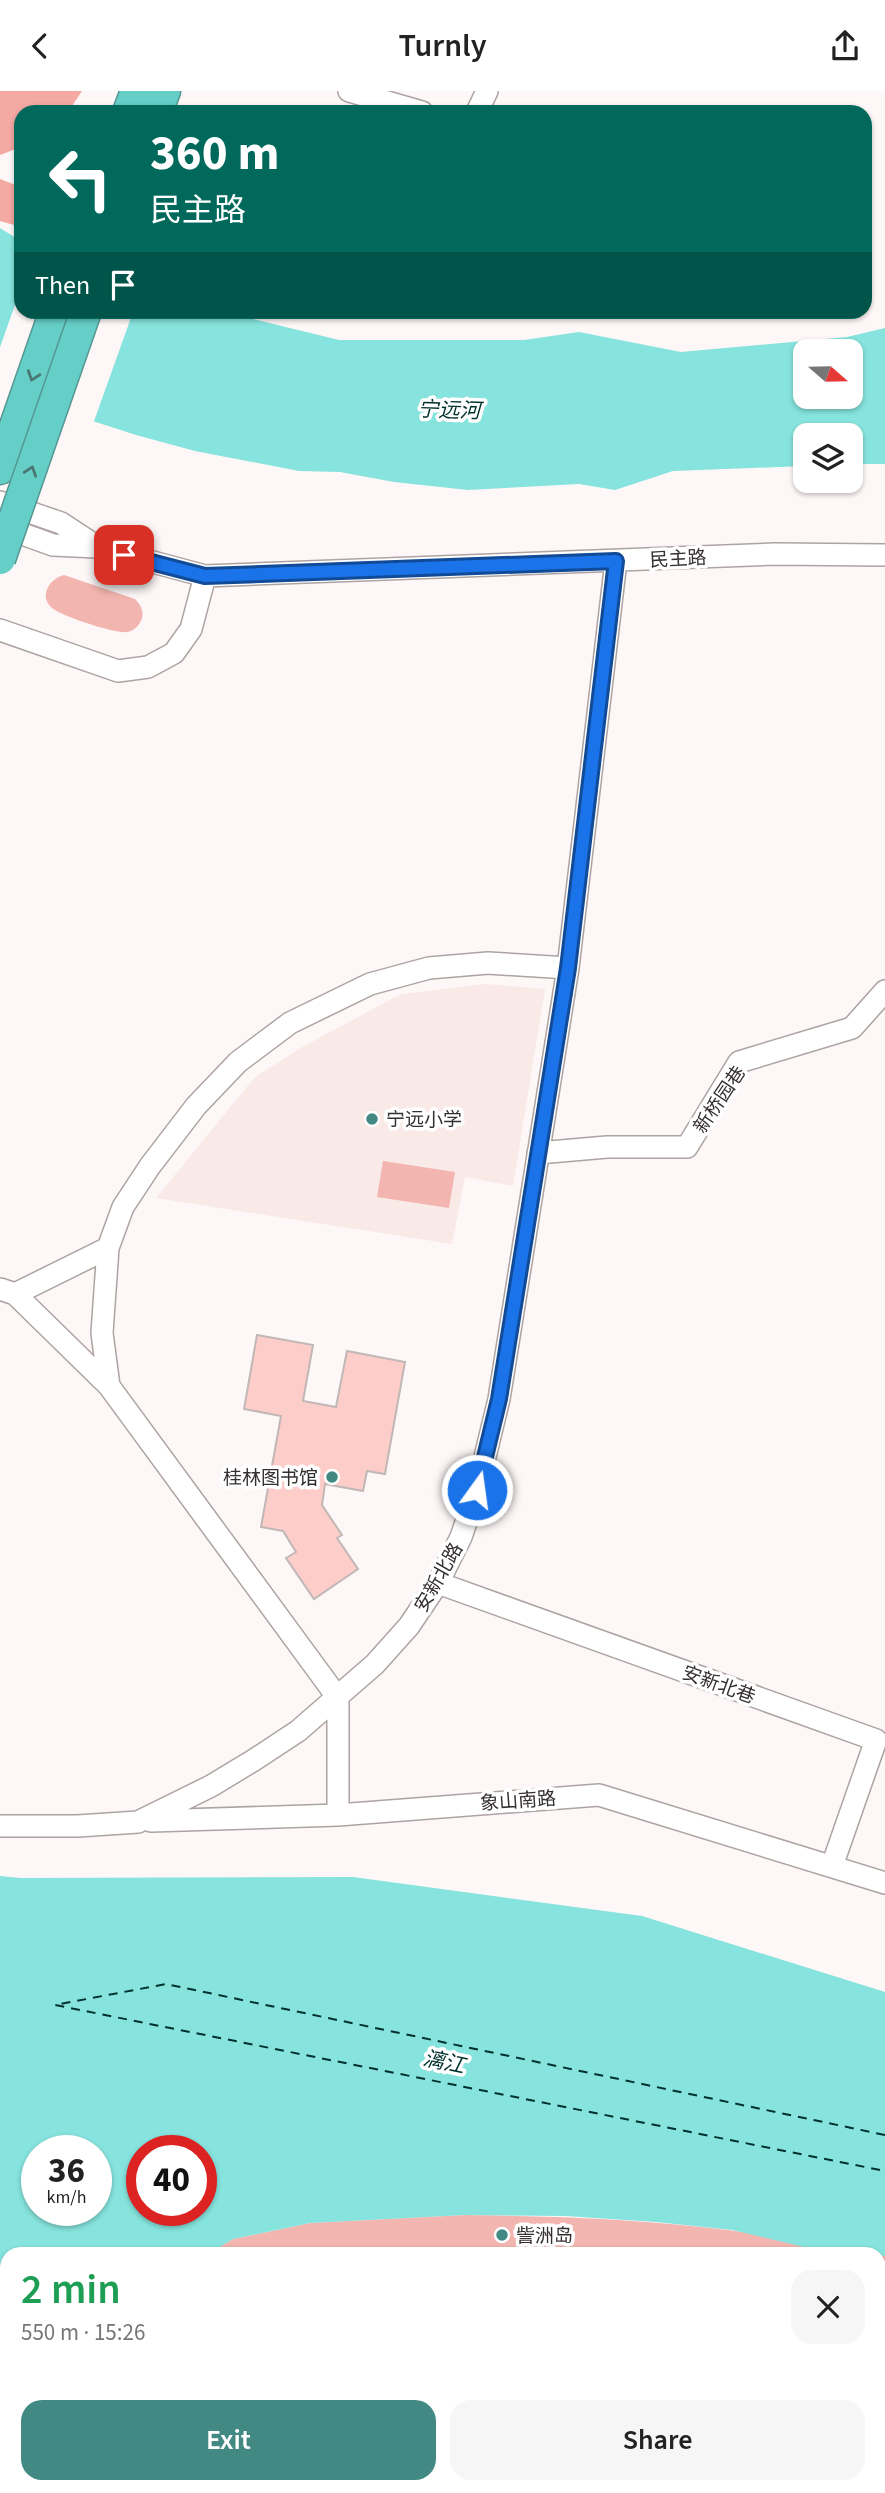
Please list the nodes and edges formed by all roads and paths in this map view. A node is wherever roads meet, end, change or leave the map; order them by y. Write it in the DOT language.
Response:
graph roads {
  1 [pos="349,91"];
  2 [pos="398,105"];
  3 [pos="52,319"];
  4 [pos="83,319"];
  5 [pos="0,470"];
  6 [pos="0,502"];
  7 [pos="0,526"];
  8 [pos="97,547"];
  9 [pos="885,555"];
  10 [pos="0,559"];
  11 [pos="616,561"];
  12 [pos="205,576"];
  13 [pos="0,630"];
  14 [pos="568,968"];
  15 [pos="885,991"];
  16 [pos="538,1153"];
  17 [pos="108,1248"];
  18 [pos="8,1291"];
  19 [pos="109,1387"];
  20 [pos="438,1583"];
  21 [pos="338,1698"];
  22 [pos="338,1815"];
  23 [pos="138,1822"];
  24 [pos="0,1826"];
  25 [pos="832,1866"];
  26 [pos="885,1883"];
  1 -- 2 [label="street"];
  3 -- 5 [label="highway, one-way"];
  10 -- 4 [label="highway, one-way, bridge"];
  6 -- 8 [label="street"];
  7 -- 8 [label="street"];
  8 -- 12 [label="street, 民主路"];
  9 -- 11 [label="street, 民主路"];
  11 -- 12 [label="street, 民主路"];
  11 -- 14 [label="street, 安新北路"];
  12 -- 13 [label="street"];
  14 -- 16 [label="street, 安新北路"];
  14 -- 17 [label="street"];
  15 -- 16 [label="street, 新桥园巷"];
  16 -- 20 [label="street, 安新北路"];
  17 -- 18 [label="street"];
  17 -- 19 [label="street"];
  18 -- 19 [label="street"];
  19 -- 21 [label="street"];
  20 -- 21 [label="street, 安新北路"];
  20 -- 25 [label="street, 安新北巷"];
  21 -- 22 [label="street"];
  21 -- 23 [label="street, 安新北路"];
  22 -- 23 [label="street, 象山南路"];
  22 -- 25 [label="street, 象山南路"];
  23 -- 24 [label="street, 安新北路"];
  25 -- 26 [label="street, 象山南路"];
}
